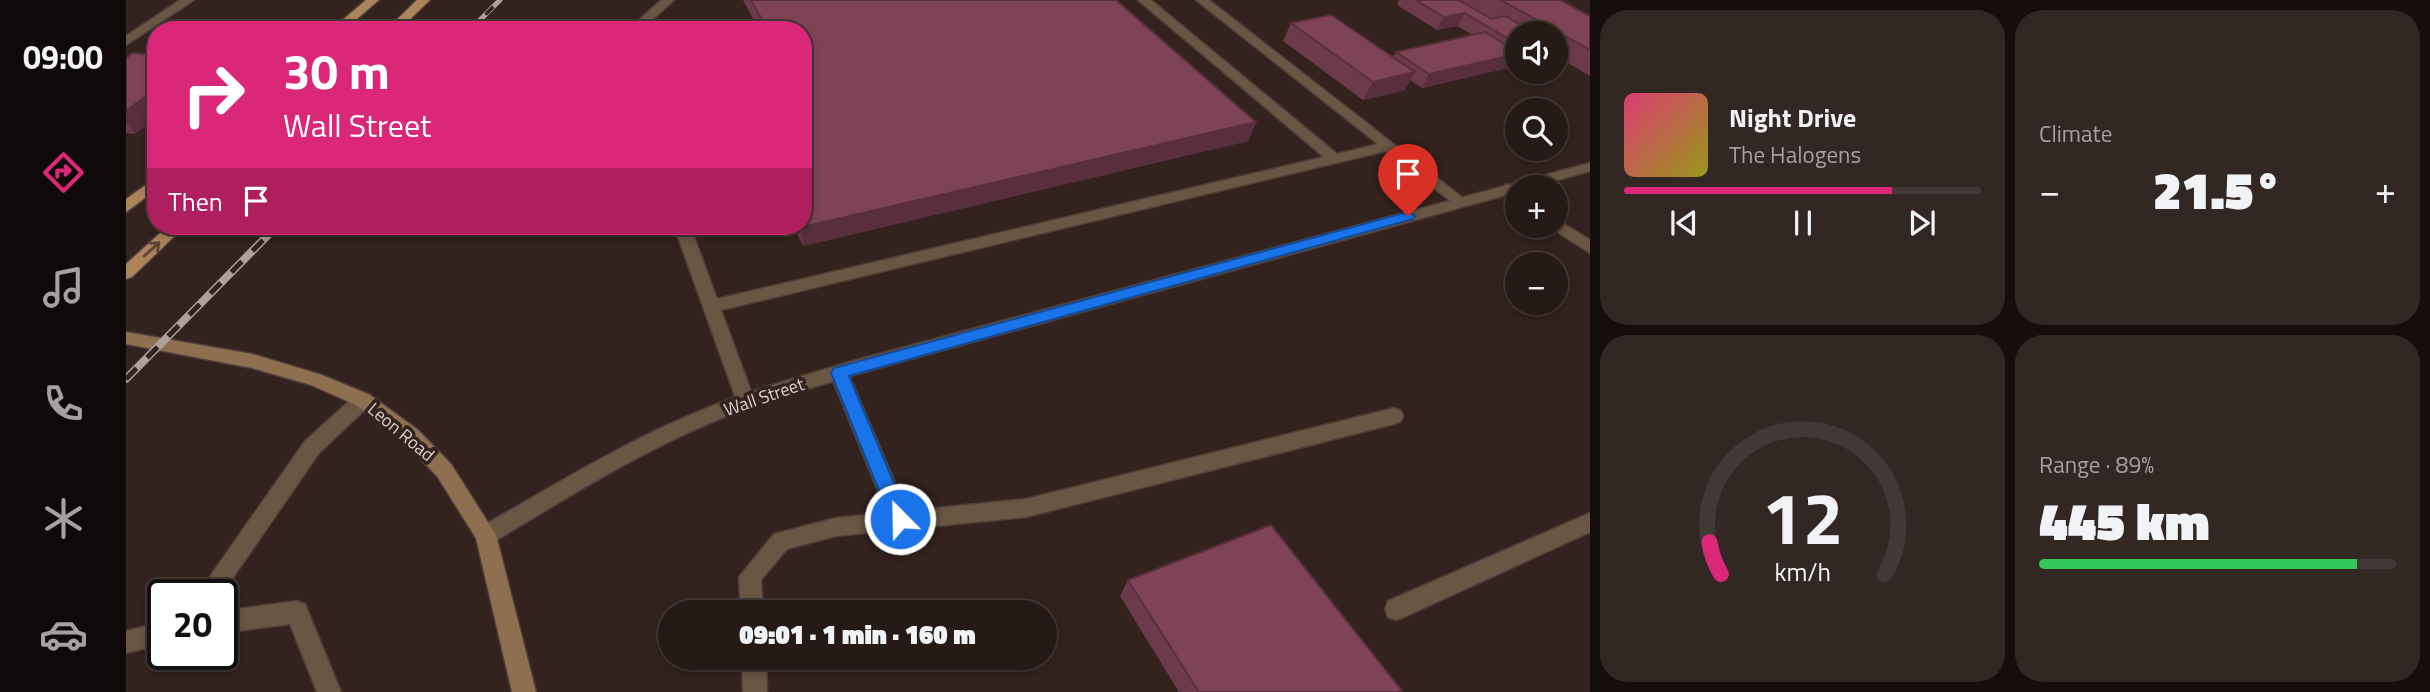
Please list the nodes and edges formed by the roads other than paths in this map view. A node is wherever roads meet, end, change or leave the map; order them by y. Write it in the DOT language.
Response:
graph roads {
  1 [pos="188,0"];
  2 [pos="373,0"];
  3 [pos="424,0"];
  4 [pos="668,0"];
  5 [pos="1144,0"];
  6 [pos="1202,0"];
  7 [pos="156,21"];
  8 [pos="348,21"];
  9 [pos="402,21"];
  10 [pos="644,21"];
  11 [pos="147,27"];
  12 [pos="126,41"];
  13 [pos="1389,146"];
  14 [pos="1335,159"];
  15 [pos="1590,167"];
  16 [pos="1566,175"];
  17 [pos="147,190"];
  18 [pos="1505,194"];
  19 [pos="1461,202"];
  20 [pos="126,207"];
  21 [pos="1568,232"];
  22 [pos="167,235"];
  23 [pos="685,235"];
  24 [pos="1590,248"];
  25 [pos="126,273"];
  26 [pos="711,306"];
  27 [pos="126,338"];
  28 [pos="839,373"];
  29 [pos="363,400"];
  30 [pos="746,402"];
  31 [pos="1394,416"];
  32 [pos="900,519"];
  33 [pos="1590,522"];
  34 [pos="486,536"];
  35 [pos="219,579"];
  36 [pos="751,600"];
  37 [pos="1396,610"];
  38 [pos="238,620"];
  39 [pos="147,637"];
  40 [pos="126,642"];
  41 [pos="754,670"];
  42 [pos="520,691"];
  43 [pos="329,692"];
  44 [pos="755,692"];
  1 -- 7 [label="street"];
  2 -- 8 [label="main road"];
  3 -- 9 [label="main road"];
  4 -- 10 [label="street"];
  5 -- 14 [label="street"];
  6 -- 13 [label="street"];
  11 -- 12 [label="street"];
  13 -- 14 [label="street"];
  13 -- 19 [label="street"];
  14 -- 26 [label="street"];
  15 -- 16 [label="street, Wall Street"];
  17 -- 20 [label="main road"];
  18 -- 19 [label="street, Wall Street"];
  19 -- 28 [label="street, Wall Street"];
  21 -- 24 [label="street"];
  25 -- 22 [label="main road, one-way"];
  23 -- 26 [label="street"];
  26 -- 30 [label="street"];
  27 -- 29 [label="street, Leon Road"];
  28 -- 30 [label="street, Wall Street"];
  28 -- 32 [label="street"];
  29 -- 34 [label="street, Leon Road"];
  29 -- 35 [label="street"];
  30 -- 34 [label="street, Wall Street"];
  31 -- 32 [label="street"];
  32 -- 36 [label="street"];
  33 -- 37 [label="street"];
  34 -- 42 [label="street, Leon Road"];
  38 -- 43 [label="street"];
  39 -- 40 [label="street"];
  41 -- 44 [label="street"];
}
